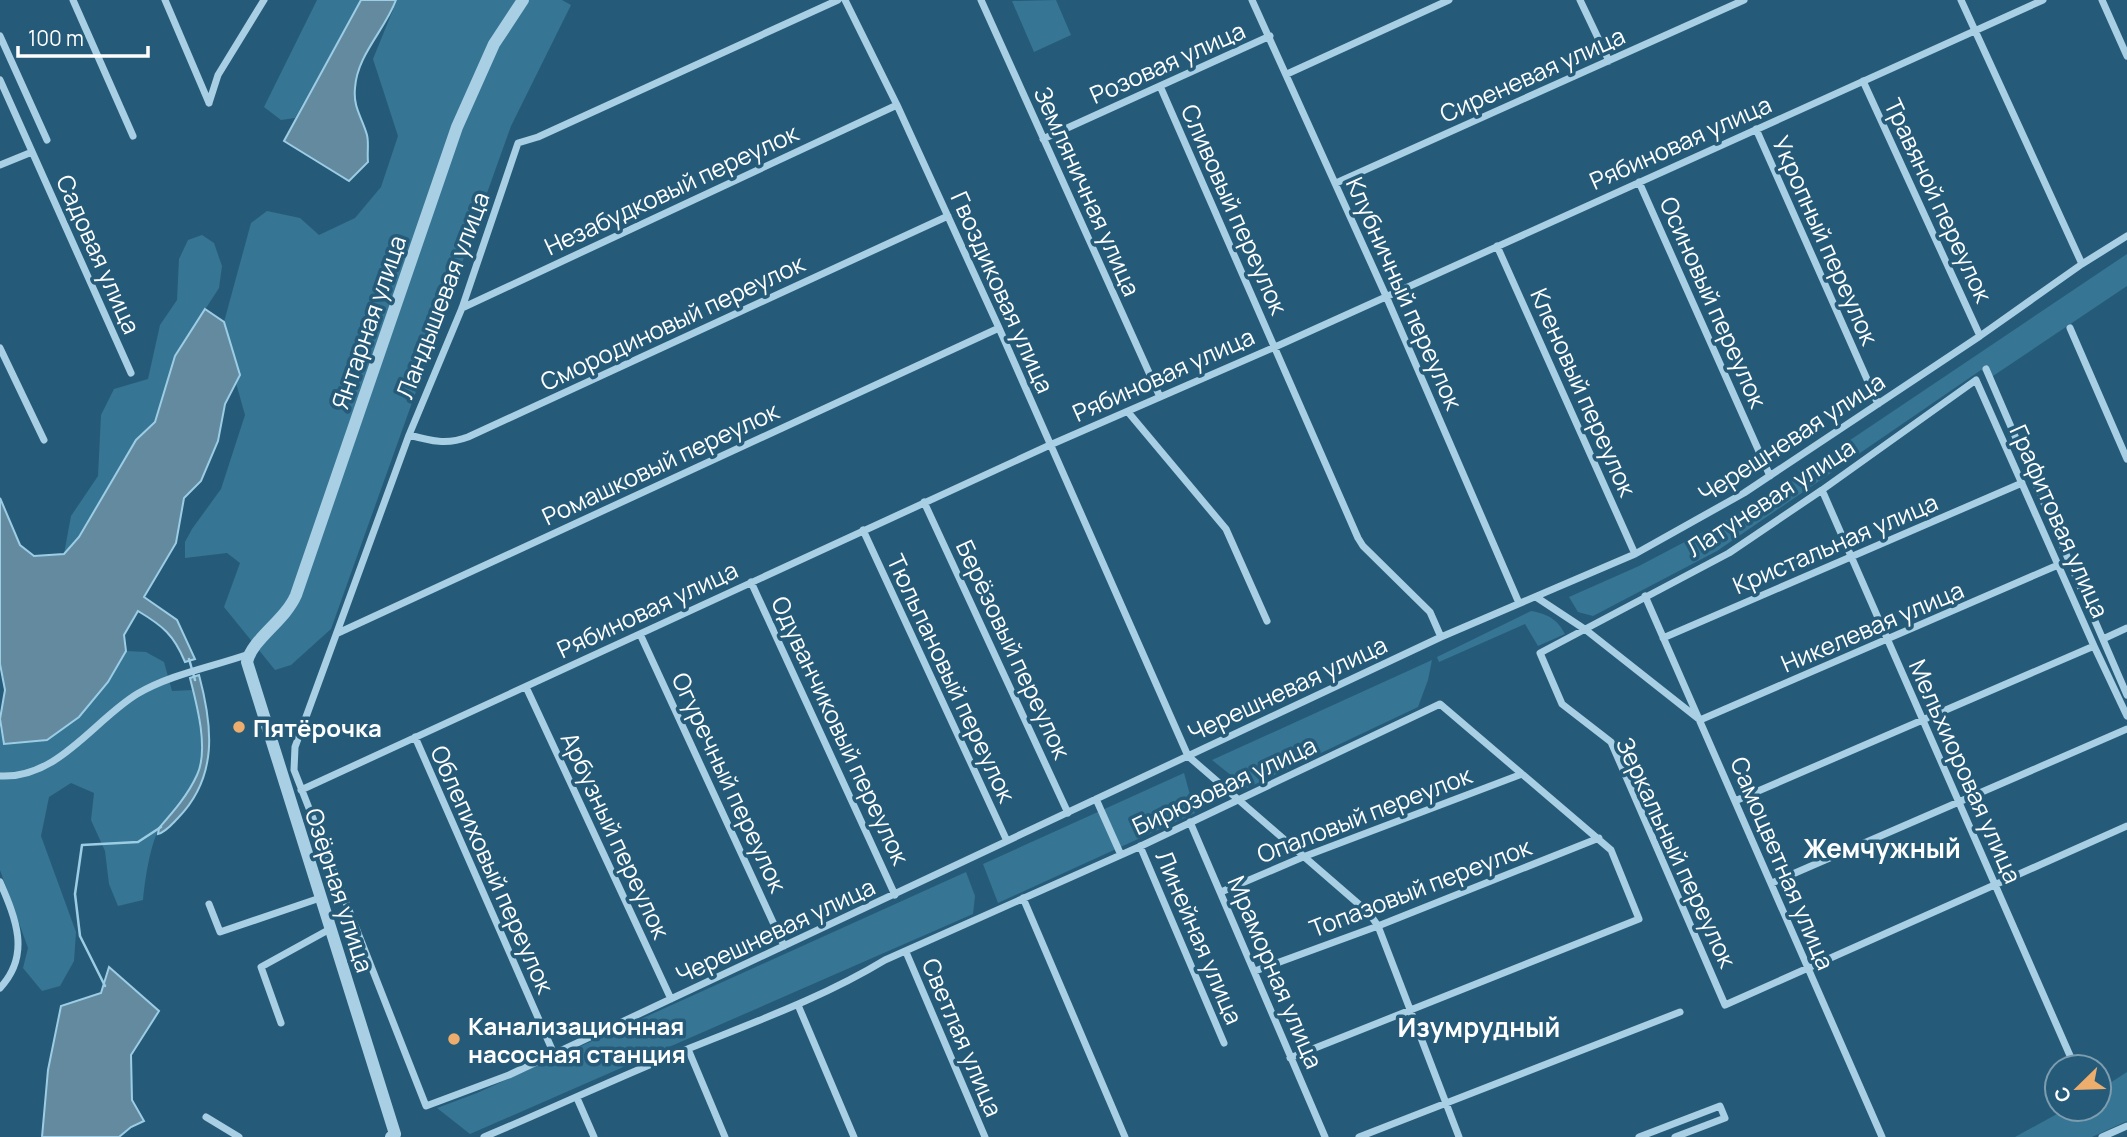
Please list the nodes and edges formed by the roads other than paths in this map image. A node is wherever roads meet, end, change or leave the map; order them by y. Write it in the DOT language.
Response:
graph roads {
  1 [pos="73,0"];
  2 [pos="165,0"];
  3 [pos="264,0"];
  4 [pos="523,0"];
  5 [pos="838,0"];
  6 [pos="845,0"];
  7 [pos="981,0"];
  8 [pos="1252,0"];
  9 [pos="1449,0"];
  10 [pos="1580,0"];
  11 [pos="1744,0"];
  12 [pos="1961,0"];
  13 [pos="2043,0"];
  14 [pos="2102,0"];
  15 [pos="257,4"];
  16 [pos="1976,31"];
  17 [pos="0,36"];
  18 [pos="1270,36"];
  19 [pos="2127,56"];
  20 [pos="1609,61"];
  21 [pos="1287,75"];
  22 [pos="0,80"];
  23 [pos="1863,81"];
  24 [pos="1160,86"];
  25 [pos="897,105"];
  26 [pos="1756,129"];
  27 [pos="133,136"];
  28 [pos="1043,139"];
  29 [pos="47,140"];
  30 [pos="32,152"];
  31 [pos="0,165"];
  32 [pos="1639,182"];
  33 [pos="1336,183"];
  34 [pos="948,216"];
  35 [pos="2127,236"];
  36 [pos="1497,246"];
  37 [pos="2082,264"];
  38 [pos="1387,296"];
  39 [pos="462,307"];
  40 [pos="999,328"];
  41 [pos="2070,328"];
  42 [pos="1980,336"];
  43 [pos="1275,346"];
  44 [pos="0,348"];
  45 [pos="1986,369"];
  46 [pos="131,373"];
  47 [pos="1976,380"];
  48 [pos="1160,397"];
  49 [pos="1878,404"];
  50 [pos="1128,412"];
  51 [pos="409,435"];
  52 [pos="44,440"];
  53 [pos="1050,445"];
  54 [pos="2127,459"];
  55 [pos="1770,476"];
  56 [pos="2022,483"];
  57 [pos="1822,490"];
  58 [pos="924,502"];
  59 [pos="863,530"];
  60 [pos="1635,554"];
  61 [pos="1850,558"];
  62 [pos="2058,565"];
  63 [pos="751,582"];
  64 [pos="1645,596"];
  65 [pos="1536,597"];
  66 [pos="1519,603"];
  67 [pos="1267,621"];
  68 [pos="2127,628"];
  69 [pos="1586,630"];
  70 [pos="338,633"];
  71 [pos="640,634"];
  72 [pos="1441,637"];
  73 [pos="1663,638"];
  74 [pos="2103,639"];
  75 [pos="1887,640"];
  76 [pos="2094,646"];
  77 [pos="1540,653"];
  78 [pos="249,654"];
  79 [pos="526,687"];
  80 [pos="2127,695"];
  81 [pos="2127,716"];
  82 [pos="1700,720"];
  83 [pos="1922,721"];
  84 [pos="2127,729"];
  85 [pos="415,737"];
  86 [pos="1188,756"];
  87 [pos="1522,774"];
  88 [pos="0,776"];
  89 [pos="301,790"];
  90 [pos="1096,799"];
  91 [pos="1240,799"];
  92 [pos="1735,801"];
  93 [pos="1959,803"];
  94 [pos="1068,813"];
  95 [pos="1190,822"];
  96 [pos="2127,826"];
  97 [pos="1599,838"];
  98 [pos="1007,841"];
  99 [pos="1140,846"];
  100 [pos="1121,855"];
  101 [pos="1303,858"];
  102 [pos="0,882"];
  103 [pos="1772,883"];
  104 [pos="1996,884"];
  105 [pos="1221,892"];
  106 [pos="2,894"];
  107 [pos="895,895"];
  108 [pos="320,898"];
  109 [pos="1023,898"];
  110 [pos="209,904"];
  111 [pos="1378,926"];
  112 [pos="330,929"];
  113 [pos="785,946"];
  114 [pos="906,952"];
  115 [pos="1807,968"];
  116 [pos="1255,971"];
  117 [pos="0,988"];
  118 [pos="671,999"];
  119 [pos="798,1005"];
  120 [pos="1410,1010"];
  121 [pos="1679,1012"];
  122 [pos="281,1023"];
  123 [pos="1224,1044"];
  124 [pos="688,1049"];
  125 [pos="2069,1053"];
  126 [pos="554,1054"];
  127 [pos="1290,1058"];
  128 [pos="577,1098"];
  129 [pos="1446,1102"];
  130 [pos="426,1106"];
  131 [pos="206,1117"];
  132 [pos="2127,1126"];
  133 [pos="394,1136"];
  134 [pos="239,1137"];
  135 [pos="484,1137"];
  136 [pos="594,1137"];
  137 [pos="725,1137"];
  138 [pos="854,1137"];
  139 [pos="985,1137"];
  140 [pos="1125,1137"];
  141 [pos="1325,1137"];
  142 [pos="1359,1137"];
  143 [pos="1459,1137"];
  144 [pos="1639,1137"];
  145 [pos="1675,1137"];
  146 [pos="1882,1137"];
  147 [pos="2102,1137"];
  1 -- 27 [label="street"];
  2 -- 15 [label="street"];
  3 -- 15 [label="street"];
  4 -- 78 [label="street, Янтарная улица"];
  5 -- 39 [label="street, Ландышевая улица"];
  6 -- 25 [label="street, Гвоздиковая улица"];
  7 -- 28 [label="street, Земляничная улица"];
  8 -- 18 [label="street, Клубничный переулок"];
  9 -- 21 [label="street"];
  10 -- 20 [label="street"];
  11 -- 20 [label="street, Сиреневая улица"];
  12 -- 16 [label="street"];
  13 -- 16 [label="street, Рябиновая улица"];
  14 -- 19 [label="street"];
  16 -- 23 [label="street, Рябиновая улица"];
  16 -- 37 [label="street"];
  17 -- 29 [label="street"];
  18 -- 21 [label="street, Клубничный переулок"];
  18 -- 24 [label="street, Розовая улица"];
  20 -- 33 [label="street, Сиреневая улица"];
  21 -- 33 [label="street, Клубничный переулок"];
  22 -- 30 [label="street, Садовая улица"];
  23 -- 26 [label="street, Рябиновая улица"];
  23 -- 42 [label="street, Травяной переулок"];
  24 -- 28 [label="street, Розовая улица"];
  24 -- 43 [label="street, Сливовый переулок"];
  25 -- 34 [label="street, Гвоздиковая улица"];
  25 -- 39 [label="street, Незабудковый переулок"];
  26 -- 32 [label="street, Рябиновая улица"];
  26 -- 49 [label="street, Укропный переулок"];
  28 -- 48 [label="street, Земляничная улица"];
  30 -- 31 [label="street, Садовая улица"];
  30 -- 46 [label="street, Садовая улица"];
  32 -- 36 [label="street, Рябиновая улица"];
  32 -- 55 [label="street, Осиновый переулок"];
  33 -- 38 [label="street, Клубничный переулок"];
  34 -- 40 [label="street, Гвоздиковая улица"];
  34 -- 51 [label="street, Смородиновый переулок"];
  35 -- 37 [label="street, Черешневая улица"];
  36 -- 38 [label="street, Рябиновая улица"];
  36 -- 60 [label="street, Кленовый переулок"];
  37 -- 42 [label="street, Черешневая улица"];
  38 -- 43 [label="street, Рябиновая улица"];
  38 -- 66 [label="street, Клубничный переулок"];
  39 -- 51 [label="street, Ландышевая улица"];
  40 -- 53 [label="street, Гвоздиковая улица"];
  40 -- 70 [label="street, Ромашковый переулок"];
  41 -- 54 [label="street"];
  42 -- 49 [label="street, Черешневая улица"];
  43 -- 48 [label="street, Рябиновая улица"];
  43 -- 72 [label="street, Сливовый переулок"];
  44 -- 52 [label="street"];
  45 -- 74 [label="street"];
  47 -- 56 [label="street, Графитовая улица"];
  47 -- 57 [label="street, Латуневая улица"];
  48 -- 50 [label="street, Рябиновая улица"];
  49 -- 55 [label="street, Черешневая улица"];
  50 -- 53 [label="street, Рябиновая улица"];
  50 -- 67 [label="street"];
  51 -- 70 [label="street, Ландышевая улица"];
  53 -- 58 [label="street, Рябиновая улица"];
  53 -- 86 [label="street, Гвоздиковая улица"];
  55 -- 60 [label="street, Черешневая улица"];
  56 -- 61 [label="street, Кристальная улица"];
  56 -- 62 [label="street, Графитовая улица"];
  57 -- 61 [label="street, Мельхиоровая улица"];
  57 -- 64 [label="street, Латуневая улица"];
  58 -- 59 [label="street, Рябиновая улица"];
  58 -- 94 [label="street, Берёзовый переулок"];
  59 -- 63 [label="street, Рябиновая улица"];
  59 -- 98 [label="street, Тюльпановый переулок"];
  60 -- 65 [label="street, Черешневая улица"];
  61 -- 73 [label="street, Кристальная улица"];
  61 -- 75 [label="street, Мельхиоровая улица"];
  62 -- 75 [label="street, Никелевая улица"];
  62 -- 76 [label="street, Графитовая улица"];
  63 -- 71 [label="street, Рябиновая улица"];
  63 -- 107 [label="street, Одуванчиковый переулок"];
  64 -- 69 [label="street, Латуневая улица"];
  64 -- 73 [label="street, Самоцветная улица"];
  65 -- 66 [label="street, Черешневая улица"];
  65 -- 69 [label="street, Самоцветная улица"];
  66 -- 72 [label="street, Черешневая улица"];
  68 -- 74 [label="street"];
  69 -- 77 [label="street, Латуневая улица"];
  69 -- 82 [label="street, Самоцветная улица"];
  70 -- 89 [label="street, Ландышевая улица"];
  71 -- 79 [label="street, Рябиновая улица"];
  71 -- 113 [label="street, Огуречный переулок"];
  72 -- 86 [label="street, Черешневая улица"];
  73 -- 82 [label="street, Самоцветная улица"];
  74 -- 80 [label="street"];
  75 -- 82 [label="street, Никелевая улица"];
  75 -- 83 [label="street, Мельхиоровая улица"];
  76 -- 81 [label="street, Графитовая улица"];
  76 -- 83 [label="street"];
  77 -- 115 [label="street, Зеркальный переулок"];
  78 -- 88 [label="street"];
  78 -- 108 [label="street, Озёрная улица"];
  79 -- 85 [label="street, Рябиновая улица"];
  79 -- 118 [label="street, Арбузный переулок"];
  82 -- 92 [label="street, Самоцветная улица"];
  83 -- 92 [label="street"];
  83 -- 93 [label="street, Мельхиоровая улица"];
  84 -- 93 [label="street"];
  85 -- 89 [label="street, Рябиновая улица"];
  85 -- 126 [label="street, Облепиховый переулок"];
  86 -- 90 [label="street, Черешневая улица"];
  86 -- 91 [label="street"];
  87 -- 91 [label="street, Бирюзовая улица"];
  87 -- 97 [label="street"];
  87 -- 101 [label="street, Опаловый переулок"];
  89 -- 130 [label="street, Ландышевая улица"];
  90 -- 94 [label="street, Черешневая улица"];
  90 -- 100 [label="street"];
  91 -- 95 [label="street, Бирюзовая улица"];
  91 -- 101 [label="street"];
  92 -- 103 [label="street, Самоцветная улица"];
  93 -- 103 [label="street"];
  93 -- 104 [label="street, Мельхиоровая улица"];
  94 -- 98 [label="street, Черешневая улица"];
  95 -- 99 [label="street, Бирюзовая улица"];
  95 -- 105 [label="street, Мраморная улица"];
  96 -- 104 [label="street"];
  97 -- 111 [label="street, Топазовый переулок"];
  97 -- 120 [label="street"];
  98 -- 107 [label="street, Черешневая улица"];
  99 -- 100 [label="street, Бирюзовая улица"];
  99 -- 123 [label="street, Линейная улица"];
  100 -- 109 [label="street, Бирюзовая улица"];
  101 -- 105 [label="street, Опаловый переулок"];
  101 -- 111 [label="street"];
  102 -- 106 [label="street"];
  103 -- 115 [label="street, Самоцветная улица"];
  104 -- 115 [label="street"];
  104 -- 125 [label="street, Мельхиоровая улица"];
  105 -- 116 [label="street, Мраморная улица"];
  106 -- 117 [label="street"];
  107 -- 113 [label="street, Черешневая улица"];
  108 -- 110 [label="street"];
  108 -- 112 [label="street, Озёрная улица"];
  109 -- 114 [label="street, Бирюзовая улица"];
  109 -- 140 [label="street"];
  111 -- 116 [label="street, Топазовый переулок"];
  111 -- 120 [label="street"];
  112 -- 122 [label="street"];
  112 -- 133 [label="street, Озёрная улица"];
  113 -- 118 [label="street, Черешневая улица"];
  114 -- 119 [label="street, Бирюзовая улица"];
  114 -- 139 [label="street, Светлая улица"];
  115 -- 146 [label="street, Самоцветная улица"];
  116 -- 127 [label="street, Мраморная улица"];
  118 -- 126 [label="street, Черешневая улица"];
  119 -- 124 [label="street, Бирюзовая улица"];
  119 -- 138 [label="street"];
  120 -- 127 [label="street"];
  120 -- 129 [label="street"];
  121 -- 129 [label="street"];
  124 -- 128 [label="street, Бирюзовая улица"];
  124 -- 137 [label="street"];
  126 -- 130 [label="street, Черешневая улица"];
  127 -- 141 [label="street, Мраморная улица"];
  128 -- 135 [label="street, Бирюзовая улица"];
  128 -- 136 [label="street"];
  129 -- 142 [label="street"];
  129 -- 143 [label="street"];
  131 -- 134 [label="street"];
  132 -- 147 [label="street"];
  144 -- 145 [label="street"];
}
